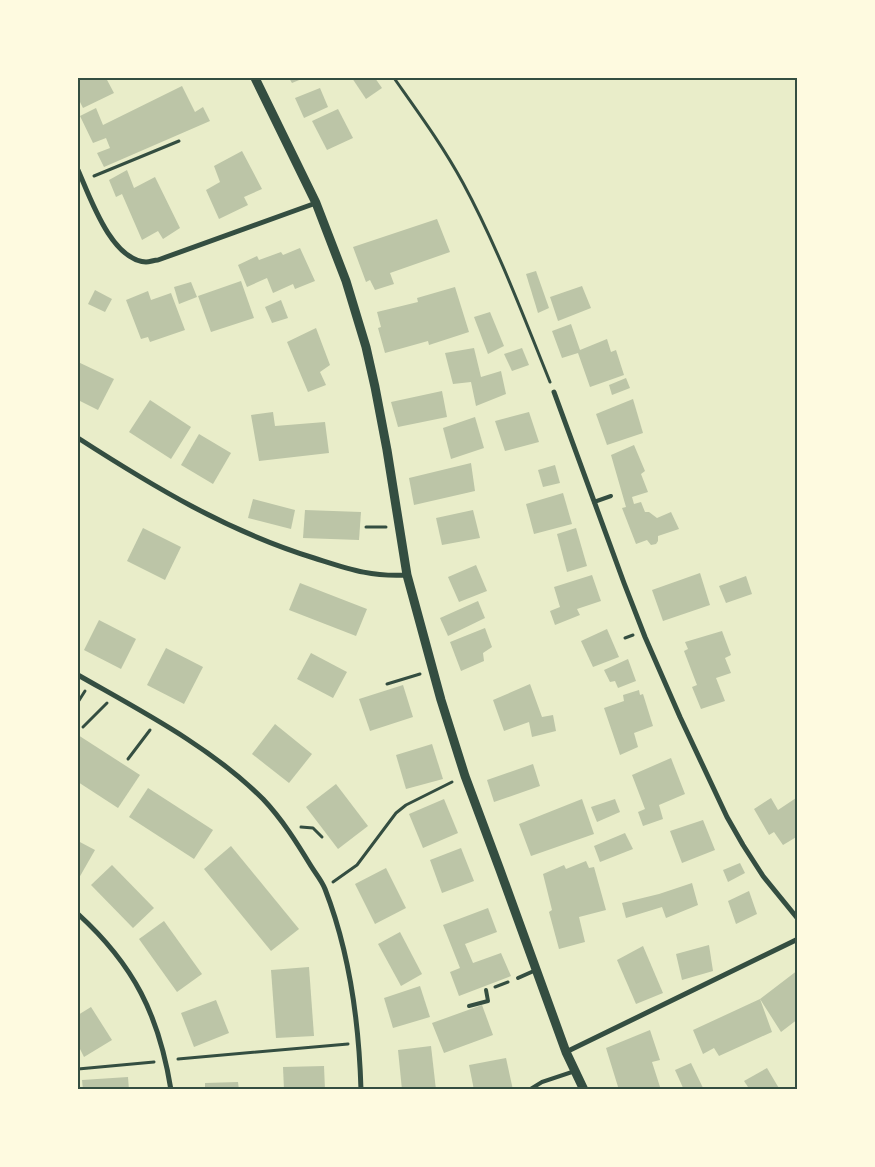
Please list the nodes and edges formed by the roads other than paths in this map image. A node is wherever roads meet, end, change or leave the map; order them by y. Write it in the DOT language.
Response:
graph roads {
  1 [pos="256,78"];
  2 [pos="78,170"];
  3 [pos="316,203"];
  4 [pos="554,392"];
  5 [pos="78,438"];
  6 [pos="611,496"];
  7 [pos="594,502"];
  8 [pos="407,574"];
  9 [pos="78,675"];
  10 [pos="78,914"];
  11 [pos="798,919"];
  12 [pos="798,939"];
  13 [pos="536,970"];
  14 [pos="518,978"];
  15 [pos="486,990"];
  16 [pos="469,1006"];
  17 [pos="566,1052"];
  18 [pos="575,1071"];
  19 [pos="171,1090"];
  20 [pos="361,1090"];
  21 [pos="528,1090"];
  22 [pos="584,1090"];
  1 -- 3 [label="street"];
  2 -- 3 [label="street"];
  3 -- 8 [label="street"];
  4 -- 7 [label="street"];
  5 -- 8 [label="street"];
  6 -- 7 [label="lane"];
  7 -- 11 [label="street"];
  8 -- 13 [label="street"];
  9 -- 20 [label="street"];
  10 -- 19 [label="street"];
  12 -- 17 [label="street"];
  13 -- 14 [label="lane"];
  13 -- 17 [label="street"];
  15 -- 16 [label="lane"];
  17 -- 18 [label="street"];
  18 -- 21 [label="lane"];
  18 -- 22 [label="street"];
}
